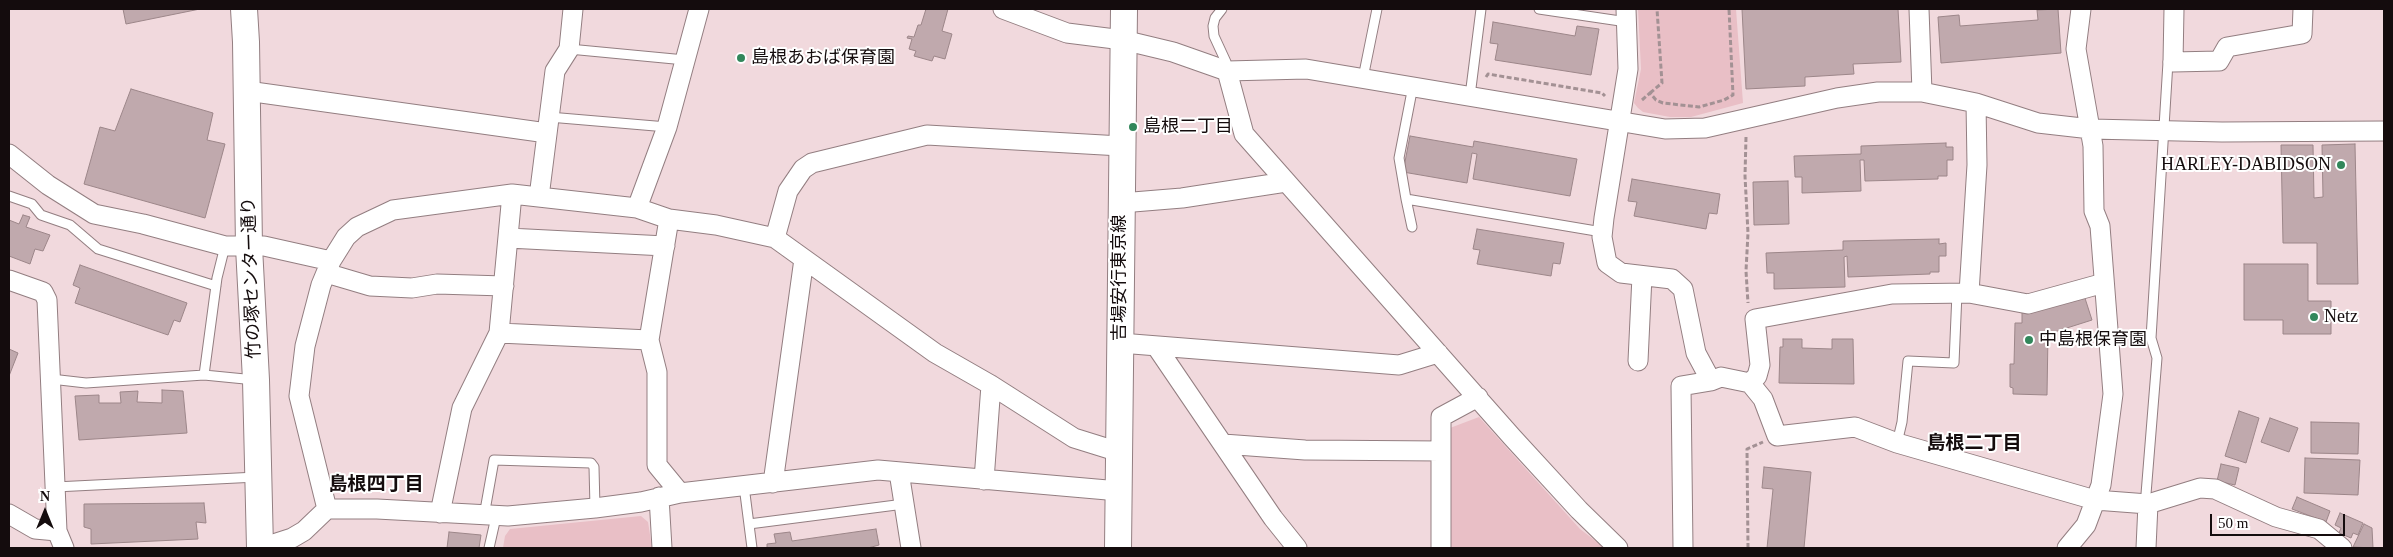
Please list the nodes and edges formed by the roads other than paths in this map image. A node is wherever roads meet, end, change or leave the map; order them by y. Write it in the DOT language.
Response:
graph roads {
  1 [pos="244,9"];
  2 [pos="573,9"];
  3 [pos="700,9"];
  4 [pos="1003,9"];
  5 [pos="1124,9"];
  6 [pos="1222,9"];
  7 [pos="1377,9"];
  8 [pos="1481,9"];
  9 [pos="1539,9"];
  10 [pos="1919,9"];
  11 [pos="2081,9"];
  12 [pos="2174,9"];
  13 [pos="2303,9"];
  14 [pos="1559,10"];
  15 [pos="1626,16"];
  16 [pos="1123,40"];
  17 [pos="569,48"];
  18 [pos="685,60"];
  19 [pos="2172,62"];
  20 [pos="1227,71"];
  21 [pos="1363,78"];
  22 [pos="1413,86"];
  23 [pos="247,91"];
  24 [pos="1922,92"];
  25 [pos="1470,96"];
  26 [pos="1976,103"];
  27 [pos="1619,120"];
  28 [pos="548,125"];
  29 [pos="666,127"];
  30 [pos="2091,129"];
  31 [pos="2384,130"];
  32 [pos="2164,132"];
  33 [pos="1121,146"];
  34 [pos="9,154"];
  35 [pos="1286,182"];
  36 [pos="512,194"];
  37 [pos="9,196"];
  38 [pos="539,197"];
  39 [pos="1406,199"];
  40 [pos="1121,203"];
  41 [pos="638,208"];
  42 [pos="669,219"];
  43 [pos="1412,227"];
  44 [pos="1602,232"];
  45 [pos="508,238"];
  46 [pos="775,238"];
  47 [pos="665,246"];
  48 [pos="237,247"];
  49 [pos="804,259"];
  50 [pos="328,267"];
  51 [pos="1642,276"];
  52 [pos="9,280"];
  53 [pos="2104,283"];
  54 [pos="216,286"];
  55 [pos="504,286"];
  56 [pos="1963,293"];
  57 [pos="499,333"];
  58 [pos="650,340"];
  59 [pos="1120,343"];
  60 [pos="1156,346"];
  61 [pos="1438,353"];
  62 [pos="1638,361"];
  63 [pos="204,375"];
  64 [pos="51,380"];
  65 [pos="256,380"];
  66 [pos="1711,381"];
  67 [pos="1750,383"];
  68 [pos="991,385"];
  69 [pos="1478,396"];
  70 [pos="1897,443"];
  71 [pos="1223,444"];
  72 [pos="1441,451"];
  73 [pos="1119,452"];
  74 [pos="899,472"];
  75 [pos="258,477"];
  76 [pos="984,480"];
  77 [pos="773,483"];
  78 [pos="744,486"];
  79 [pos="55,487"];
  80 [pos="1118,491"];
  81 [pos="680,493"];
  82 [pos="659,497"];
  83 [pos="2095,500"];
  84 [pos="904,504"];
  85 [pos="2148,504"];
  86 [pos="594,508"];
  87 [pos="327,509"];
  88 [pos="440,513"];
  89 [pos="9,514"];
  90 [pos="490,517"];
  91 [pos="748,524"];
  92 [pos="60,540"];
  93 [pos="260,548"];
  94 [pos="489,548"];
  95 [pos="662,548"];
  96 [pos="752,548"];
  97 [pos="911,548"];
  98 [pos="1118,548"];
  99 [pos="1297,548"];
  100 [pos="1441,548"];
  101 [pos="1618,548"];
  102 [pos="1683,548"];
  103 [pos="2067,548"];
  104 [pos="2146,548"];
  105 [pos="2342,548"];
  1 -- 23 [label="main road, 竹の塚センター通り"];
  2 -- 17 [label="street"];
  3 -- 18 [label="street"];
  4 -- 16 [label="street"];
  5 -- 16 [label="main road, 吉場安行東京線"];
  6 -- 20 [label="lane"];
  7 -- 21 [label="lane"];
  8 -- 25 [label="lane"];
  9 -- 14 [label="lane"];
  10 -- 24 [label="street"];
  11 -- 30 [label="street"];
  12 -- 19 [label="street"];
  13 -- 19 [label="street"];
  14 -- 15 [label="lane"];
  15 -- 27 [label="street"];
  16 -- 20 [label="street"];
  16 -- 33 [label="main road, 吉場安行東京線"];
  17 -- 18 [label="lane"];
  17 -- 28 [label="street"];
  18 -- 29 [label="street"];
  19 -- 32 [label="lane"];
  20 -- 21 [label="street"];
  20 -- 35 [label="street"];
  21 -- 22 [label="street"];
  22 -- 25 [label="street"];
  22 -- 39 [label="lane"];
  23 -- 28 [label="street"];
  23 -- 48 [label="main road, 竹の塚センター通り"];
  24 -- 26 [label="street"];
  24 -- 27 [label="street"];
  25 -- 27 [label="street"];
  26 -- 30 [label="street"];
  26 -- 56 [label="street"];
  27 -- 44 [label="street"];
  28 -- 29 [label="lane"];
  28 -- 38 [label="street"];
  29 -- 41 [label="street"];
  30 -- 32 [label="street"];
  30 -- 53 [label="street"];
  31 -- 32 [label="street"];
  32 -- 85 [label="lane"];
  33 -- 40 [label="main road, 吉場安行東京線"];
  33 -- 46 [label="street"];
  34 -- 48 [label="street"];
  35 -- 40 [label="street"];
  35 -- 61 [label="street"];
  36 -- 38 [label="street"];
  36 -- 45 [label="street"];
  36 -- 50 [label="street"];
  37 -- 54 [label="lane"];
  38 -- 41 [label="street"];
  39 -- 43 [label="lane"];
  39 -- 44 [label="lane"];
  40 -- 59 [label="main road, 吉場安行東京線"];
  41 -- 42 [label="street"];
  42 -- 46 [label="street"];
  42 -- 47 [label="street"];
  44 -- 51 [label="street"];
  45 -- 47 [label="street"];
  45 -- 55 [label="street"];
  46 -- 49 [label="street"];
  47 -- 58 [label="street"];
  48 -- 50 [label="street"];
  48 -- 54 [label="lane"];
  48 -- 65 [label="main road, 竹の塚センター通り"];
  49 -- 68 [label="street"];
  49 -- 77 [label="street"];
  50 -- 55 [label="street"];
  50 -- 87 [label="street"];
  51 -- 62 [label="street"];
  51 -- 66 [label="street"];
  52 -- 64 [label="street"];
  53 -- 56 [label="street"];
  53 -- 83 [label="street"];
  54 -- 63 [label="lane"];
  55 -- 57 [label="street"];
  56 -- 67 [label="street"];
  56 -- 70 [label="lane"];
  57 -- 58 [label="street"];
  57 -- 88 [label="street"];
  58 -- 81 [label="street"];
  59 -- 60 [label="street"];
  59 -- 73 [label="main road, 吉場安行東京線"];
  60 -- 61 [label="street"];
  60 -- 71 [label="street"];
  61 -- 69 [label="street"];
  63 -- 64 [label="lane"];
  63 -- 65 [label="lane"];
  64 -- 79 [label="street"];
  65 -- 75 [label="main road, 竹の塚センター通り"];
  66 -- 67 [label="street"];
  66 -- 102 [label="street"];
  67 -- 70 [label="street"];
  68 -- 73 [label="street"];
  68 -- 76 [label="street"];
  69 -- 72 [label="street"];
  69 -- 101 [label="street"];
  70 -- 83 [label="street"];
  71 -- 72 [label="street"];
  71 -- 99 [label="street"];
  72 -- 100 [label="street"];
  73 -- 80 [label="main road, 吉場安行東京線"];
  74 -- 76 [label="street"];
  74 -- 77 [label="street"];
  74 -- 84 [label="street"];
  75 -- 79 [label="lane"];
  75 -- 93 [label="main road, 竹の塚センター通り"];
  76 -- 80 [label="street"];
  77 -- 78 [label="street"];
  78 -- 81 [label="street"];
  78 -- 91 [label="lane"];
  79 -- 92 [label="street"];
  80 -- 98 [label="main road, 吉場安行東京線"];
  81 -- 82 [label="street"];
  82 -- 86 [label="street"];
  82 -- 95 [label="street"];
  83 -- 85 [label="street"];
  83 -- 103 [label="street"];
  84 -- 91 [label="lane"];
  84 -- 97 [label="street"];
  85 -- 104 [label="street"];
  85 -- 105 [label="street"];
  86 -- 90 [label="street"];
  86 -- 90 [label="lane"];
  87 -- 88 [label="street"];
  87 -- 93 [label="street"];
  88 -- 90 [label="street"];
  89 -- 92 [label="street"];
  90 -- 94 [label="lane"];
  91 -- 96 [label="lane"];
}
